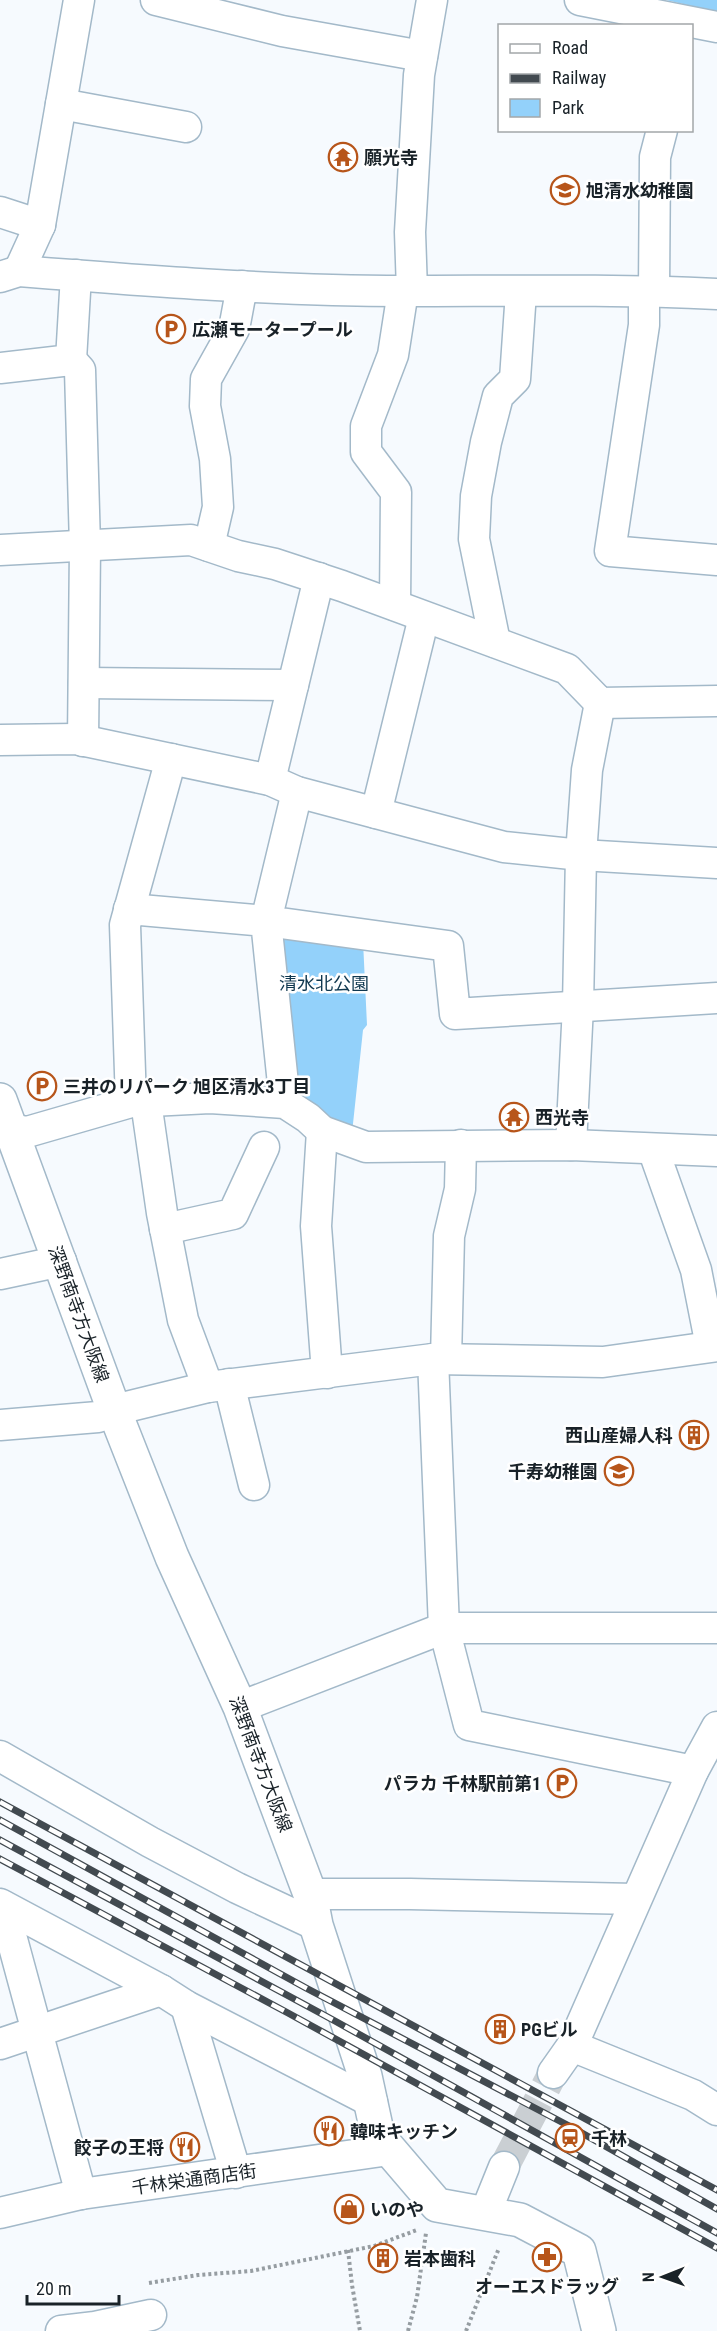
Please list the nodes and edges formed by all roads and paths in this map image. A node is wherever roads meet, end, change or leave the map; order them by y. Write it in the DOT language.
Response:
graph roads {
  1 [pos="79,0"];
  2 [pos="156,0"];
  3 [pos="432,0"];
  4 [pos="580,0"];
  5 [pos="630,5"];
  6 [pos="691,24"];
  7 [pos="422,56"];
  8 [pos="61,104"];
  9 [pos="186,128"];
  10 [pos="661,132"];
  11 [pos="0,212"];
  12 [pos="40,225"];
  13 [pos="10,274"];
  14 [pos="76,275"];
  15 [pos="242,286"];
  16 [pos="408,291"];
  17 [pos="649,291"];
  18 [pos="521,292"];
  19 [pos="717,294"];
  20 [pos="71,360"];
  21 [pos="0,368"];
  22 [pos="85,546"];
  23 [pos="209,546"];
  24 [pos="0,550"];
  25 [pos="717,560"];
  26 [pos="319,578"];
  27 [pos="394,605"];
  28 [pos="424,617"];
  29 [pos="495,642"];
  30 [pos="84,682"];
  31 [pos="293,685"];
  32 [pos="717,701"];
  33 [pos="600,703"];
  34 [pos="0,740"];
  35 [pos="83,741"];
  36 [pos="171,759"];
  37 [pos="283,786"];
  38 [pos="376,813"];
  39 [pos="581,855"];
  40 [pos="717,863"];
  41 [pos="129,909"];
  42 [pos="266,921"];
  43 [pos="717,998"];
  44 [pos="578,1006"];
  45 [pos="138,1102"];
  46 [pos="285,1103"];
  47 [pos="3,1120"];
  48 [pos="322,1131"];
  49 [pos="461,1145"];
  50 [pos="571,1145"];
  51 [pos="264,1147"];
  52 [pos="653,1149"];
  53 [pos="717,1151"];
  54 [pos="165,1229"];
  55 [pos="61,1261"];
  56 [pos="0,1274"];
  57 [pos="714,1346"];
  58 [pos="440,1359"];
  59 [pos="327,1372"];
  60 [pos="218,1386"];
  61 [pos="114,1410"];
  62 [pos="0,1425"];
  63 [pos="254,1485"];
  64 [pos="444,1628"];
  65 [pos="717,1628"];
  66 [pos="240,1707"];
  67 [pos="717,1727"];
  68 [pos="0,1756"];
  69 [pos="693,1771"];
  70 [pos="635,1899"];
  71 [pos="2,1905"];
  72 [pos="313,1910"];
  73 [pos="160,1990"];
  74 [pos="186,2006"];
  75 [pos="38,2032"];
  76 [pos="0,2044"];
  77 [pos="572,2046"];
  78 [pos="553,2073"];
  79 [pos="372,2102"];
  80 [pos="712,2103"];
  81 [pos="389,2150"];
  82 [pos="504,2167"];
  83 [pos="236,2173"];
  84 [pos="81,2194"];
  85 [pos="0,2213"];
  86 [pos="498,2216"];
  87 [pos="348,2250"];
  88 [pos="151,2315"];
  89 [pos="61,2331"];
  90 [pos="360,2331"];
  91 [pos="408,2331"];
  92 [pos="466,2331"];
  93 [pos="599,2331"];
  1 -- 8 [label="street"];
  2 -- 7 [label="street"];
  3 -- 7 [label="street"];
  4 -- 5 [label="street"];
  5 -- 6 [label="street"];
  7 -- 16 [label="street"];
  8 -- 9 [label="street"];
  8 -- 12 [label="street"];
  10 -- 17 [label="street"];
  11 -- 12 [label="street"];
  12 -- 13 [label="street"];
  13 -- 14 [label="street"];
  14 -- 15 [label="street"];
  14 -- 20 [label="street"];
  15 -- 16 [label="street"];
  15 -- 23 [label="street"];
  16 -- 18 [label="street"];
  16 -- 27 [label="street"];
  17 -- 18 [label="street"];
  17 -- 19 [label="street"];
  17 -- 25 [label="street"];
  18 -- 29 [label="street"];
  20 -- 21 [label="street"];
  20 -- 22 [label="street"];
  22 -- 23 [label="street"];
  22 -- 24 [label="street"];
  22 -- 30 [label="street"];
  23 -- 26 [label="street"];
  26 -- 27 [label="street"];
  26 -- 31 [label="street"];
  27 -- 28 [label="street"];
  28 -- 29 [label="street"];
  28 -- 38 [label="street"];
  29 -- 33 [label="street"];
  30 -- 31 [label="street"];
  30 -- 35 [label="street"];
  31 -- 37 [label="street"];
  32 -- 33 [label="street"];
  33 -- 39 [label="street"];
  34 -- 35 [label="street"];
  35 -- 36 [label="street"];
  36 -- 37 [label="street"];
  36 -- 41 [label="street"];
  37 -- 38 [label="street"];
  37 -- 42 [label="street"];
  38 -- 39 [label="street"];
  39 -- 40 [label="street"];
  39 -- 44 [label="street"];
  41 -- 42 [label="street"];
  41 -- 45 [label="street"];
  42 -- 44 [label="street"];
  42 -- 46 [label="street"];
  43 -- 44 [label="street"];
  44 -- 50 [label="street"];
  45 -- 46 [label="street"];
  45 -- 47 [label="street"];
  45 -- 54 [label="street"];
  46 -- 48 [label="street"];
  47 -- 55 [label="main road, 深野南寺方大阪線"];
  48 -- 49 [label="street"];
  48 -- 59 [label="street"];
  49 -- 50 [label="street"];
  49 -- 58 [label="street"];
  50 -- 52 [label="street"];
  51 -- 54 [label="street"];
  52 -- 53 [label="street"];
  52 -- 57 [label="street"];
  54 -- 60 [label="street"];
  55 -- 56 [label="street"];
  55 -- 61 [label="main road, 深野南寺方大阪線"];
  57 -- 58 [label="street"];
  58 -- 59 [label="street"];
  58 -- 64 [label="street"];
  59 -- 60 [label="street"];
  60 -- 61 [label="street"];
  60 -- 63 [label="street"];
  61 -- 62 [label="street"];
  61 -- 66 [label="main road, 深野南寺方大阪線"];
  64 -- 65 [label="street"];
  64 -- 66 [label="street"];
  64 -- 69 [label="street"];
  66 -- 72 [label="main road, 深野南寺方大阪線"];
  67 -- 69 [label="street"];
  68 -- 72 [label="street"];
  69 -- 70 [label="street"];
  70 -- 72 [label="street"];
  70 -- 77 [label="street"];
  71 -- 73 [label="street"];
  71 -- 75 [label="street"];
  72 -- 79 [label="main road, 深野南寺方大阪線"];
  73 -- 74 [label="street"];
  73 -- 75 [label="street"];
  74 -- 79 [label="street"];
  74 -- 83 [label="street"];
  75 -- 76 [label="street"];
  75 -- 84 [label="street"];
  77 -- 78 [label="street"];
  77 -- 80 [label="street"];
  79 -- 81 [label="main road, 深野南寺方大阪線"];
  81 -- 83 [label="street, 千林栄通商店街"];
  81 -- 86 [label="main road, 深野南寺方大阪線"];
  82 -- 86 [label="street"];
  83 -- 84 [label="street, 千林栄通商店街"];
  84 -- 85 [label="street, 千林栄通商店街"];
  86 -- 92 [label="path"];
  86 -- 93 [label="main road, 深野南寺方大阪線"];
  87 -- 88 [label="path"];
  87 -- 90 [label="path"];
  87 -- 91 [label="path"];
  88 -- 89 [label="street"];
}
